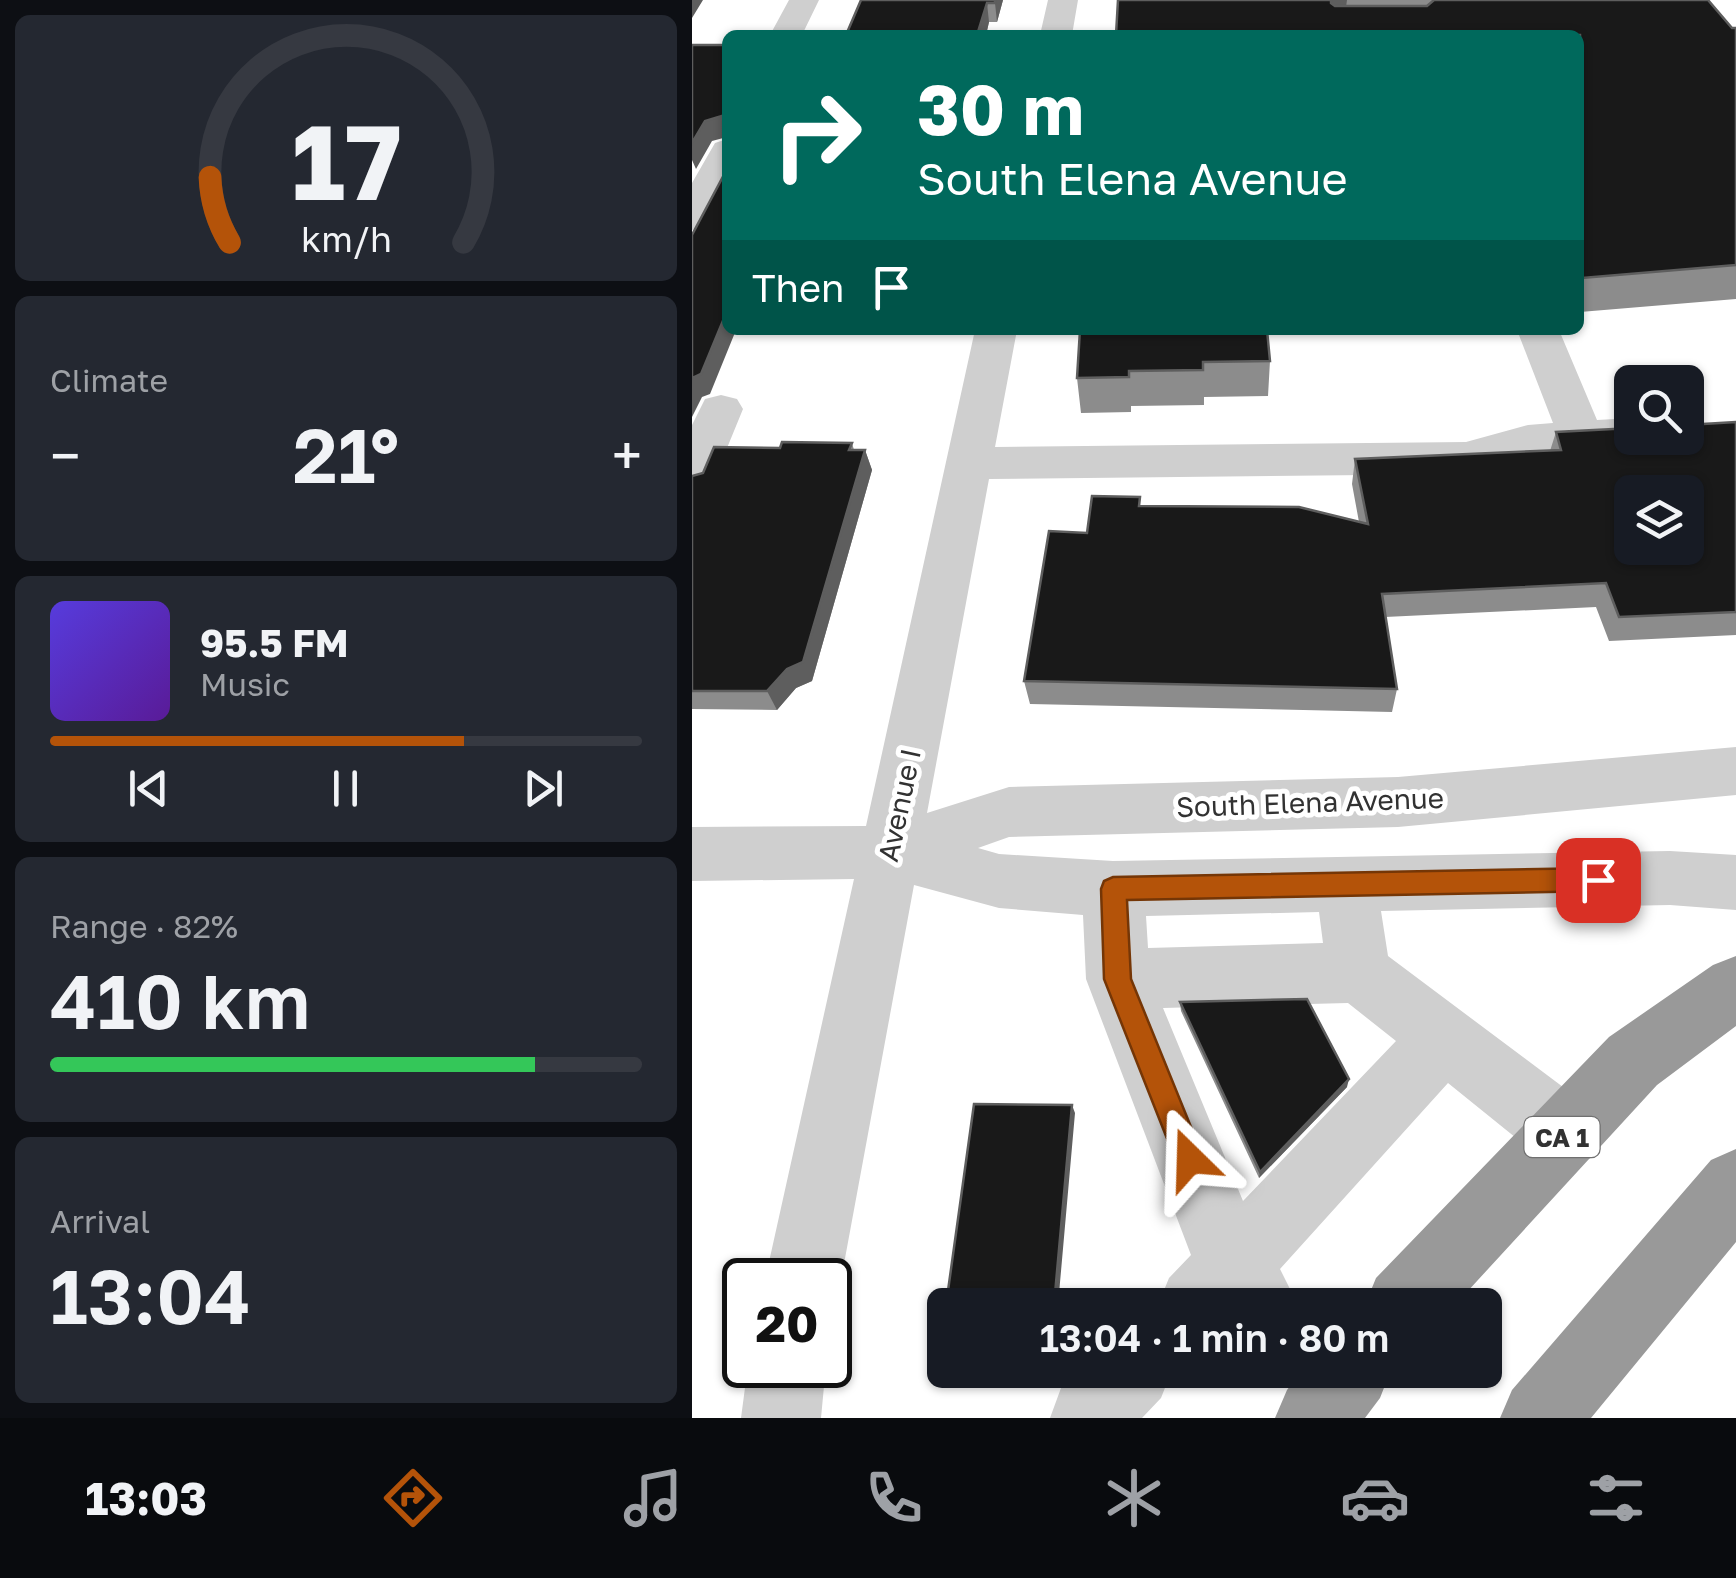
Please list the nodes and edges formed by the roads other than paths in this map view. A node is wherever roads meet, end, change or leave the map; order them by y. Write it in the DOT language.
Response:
graph roads {
  1 [pos="804,0"];
  2 [pos="1063,0"];
  3 [pos="789,30"];
  4 [pos="1057,30"];
  5 [pos="721,171"];
  6 [pos="692,218"];
  7 [pos="995,335"];
  8 [pos="1540,335"];
  9 [pos="722,409"];
  10 [pos="1614,434"];
  11 [pos="1581,437"];
  12 [pos="969,463"];
  13 [pos="692,481"];
  14 [pos="1736,771"];
  15 [pos="890,852"];
  16 [pos="692,854"];
  17 [pos="1736,883"];
  18 [pos="1346,884"];
  19 [pos="1113,889"];
  20 [pos="1360,972"];
  21 [pos="1118,979"];
  22 [pos="1736,987"];
  23 [pos="1445,1038"];
  24 [pos="1566,1133"];
  25 [pos="1736,1185"];
  26 [pos="807,1258"];
  27 [pos="1229,1288"];
  28 [pos="1233,1288"];
  29 [pos="1419,1288"];
  30 [pos="785,1388"];
  31 [pos="782,1418"];
  32 [pos="1540,1418"];
  1 -- 3 [label="street"];
  2 -- 4 [label="street"];
  5 -- 6 [label="street"];
  7 -- 12 [label="street, Avenue I"];
  8 -- 11 [label="street"];
  9 -- 13 [label="street"];
  10 -- 11 [label="street"];
  11 -- 12 [label="street"];
  12 -- 15 [label="street, Avenue I"];
  14 -- 15 [label="street, South Elena Avenue"];
  15 -- 16 [label="street, South Elena Avenue"];
  15 -- 19 [label="street, South Elena Avenue"];
  15 -- 26 [label="street, Avenue I"];
  17 -- 18 [label="street, South Elena Avenue"];
  18 -- 19 [label="street, South Elena Avenue"];
  18 -- 20 [label="street"];
  19 -- 21 [label="street"];
  20 -- 21 [label="street"];
  20 -- 23 [label="street"];
  21 -- 27 [label="street"];
  22 -- 24 [label="highway, CA 1"];
  23 -- 24 [label="street"];
  23 -- 28 [label="street"];
  24 -- 29 [label="highway, CA 1"];
  25 -- 32 [label="highway"];
  30 -- 31 [label="street"];
}
